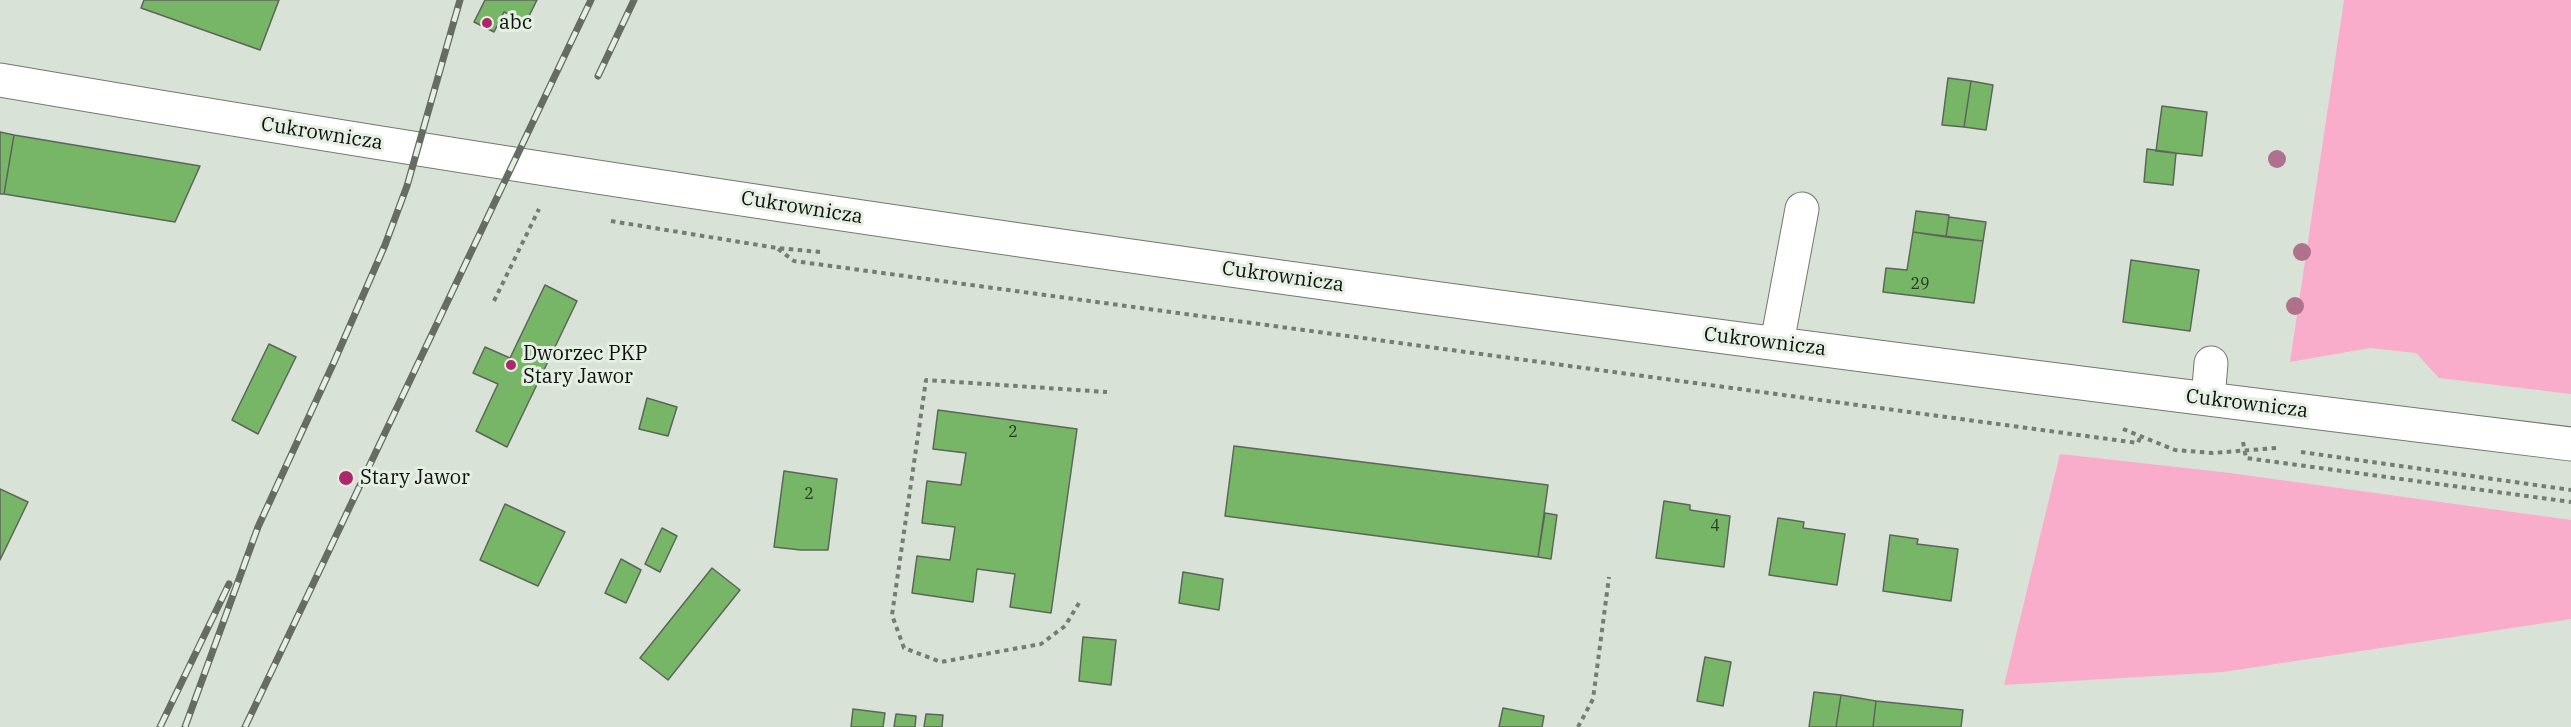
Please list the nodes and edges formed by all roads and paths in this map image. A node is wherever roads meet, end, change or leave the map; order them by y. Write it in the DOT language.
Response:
graph roads {
  1 [pos="0,80"];
  2 [pos="540,209"];
  3 [pos="1802,209"];
  4 [pos="777,248"];
  5 [pos="494,301"];
  6 [pos="1777,343"];
  7 [pos="2211,363"];
  8 [pos="1107,392"];
  9 [pos="2208,399"];
  10 [pos="2144,429"];
  11 [pos="2241,433"];
  12 [pos="2141,436"];
  13 [pos="2571,444"];
  14 [pos="2245,450"];
  15 [pos="2285,450"];
  16 [pos="2297,451"];
  17 [pos="2571,490"];
  18 [pos="2571,502"];
  19 [pos="1608,577"];
  20 [pos="1079,603"];
  21 [pos="1578,727"];
  1 -- 6 [label="street, Cukrownicza"];
  2 -- 5 [label="path"];
  3 -- 6 [label="street"];
  4 -- 12 [label="path"];
  6 -- 9 [label="street, Cukrownicza"];
  7 -- 9 [label="street"];
  8 -- 20 [label="path"];
  9 -- 13 [label="street, Cukrownicza"];
  10 -- 12 [label="path"];
  11 -- 14 [label="path"];
  12 -- 14 [label="path"];
  14 -- 15 [label="path"];
  14 -- 18 [label="path"];
  16 -- 17 [label="path"];
  19 -- 21 [label="path"];
}
